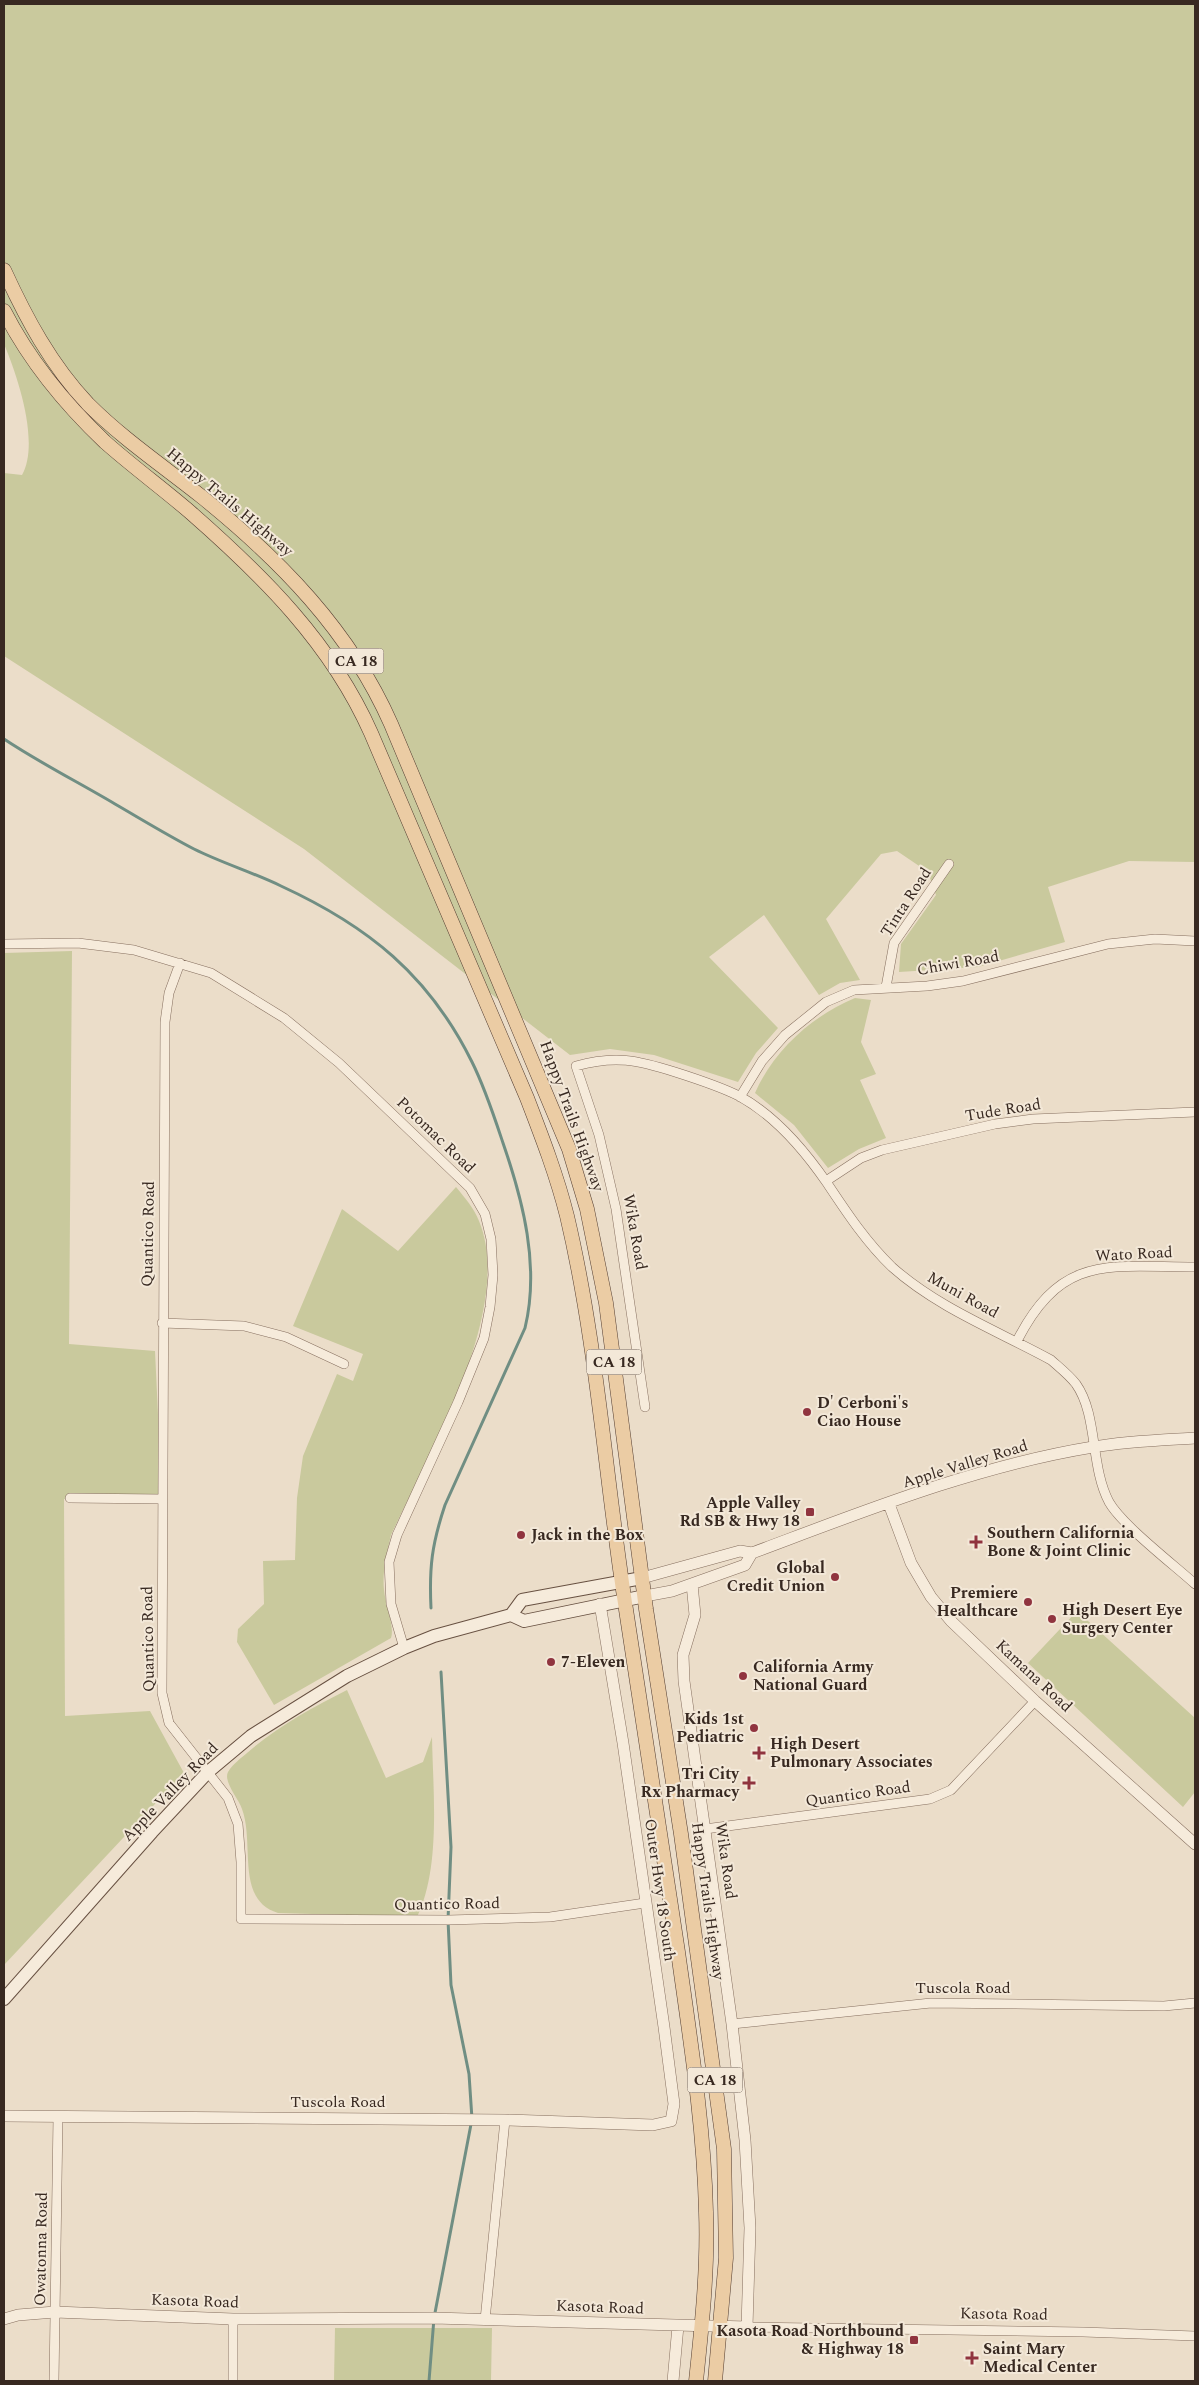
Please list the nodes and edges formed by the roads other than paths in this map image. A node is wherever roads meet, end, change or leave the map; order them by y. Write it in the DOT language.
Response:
graph roads {
  1 [pos="4,270"];
  2 [pos="4,311"];
  3 [pos="949,864"];
  4 [pos="1195,941"];
  5 [pos="4,944"];
  6 [pos="180,963"];
  7 [pos="886,987"];
  8 [pos="576,1066"];
  9 [pos="740,1097"];
  10 [pos="1195,1112"];
  11 [pos="826,1181"];
  12 [pos="1195,1267"];
  13 [pos="162,1323"];
  14 [pos="1017,1342"];
  15 [pos="344,1364"];
  16 [pos="645,1407"];
  17 [pos="1195,1438"];
  18 [pos="1093,1447"];
  19 [pos="70,1498"];
  20 [pos="162,1499"];
  21 [pos="889,1504"];
  22 [pos="752,1553"];
  23 [pos="642,1578"];
  24 [pos="622,1582"];
  25 [pos="692,1584"];
  26 [pos="1195,1584"];
  27 [pos="645,1596"];
  28 [pos="625,1599"];
  29 [pos="600,1604"];
  30 [pos="511,1615"];
  31 [pos="404,1648"];
  32 [pos="1035,1701"];
  33 [pos="208,1772"];
  34 [pos="705,1829"];
  35 [pos="1195,1844"];
  36 [pos="645,1903"];
  37 [pos="4,2000"];
  38 [pos="1195,2003"];
  39 [pos="732,2024"];
  40 [pos="4,2116"];
  41 [pos="58,2117"];
  42 [pos="505,2120"];
  43 [pos="671,2121"];
  44 [pos="56,2312"];
  45 [pos="4,2319"];
  46 [pos="233,2319"];
  47 [pos="485,2320"];
  48 [pos="678,2326"];
  49 [pos="702,2327"];
  50 [pos="721,2327"];
  51 [pos="747,2327"];
  52 [pos="1195,2336"];
  53 [pos="54,2381"];
  54 [pos="233,2381"];
  55 [pos="673,2381"];
  56 [pos="696,2381"];
  57 [pos="714,2381"];
  1 -- 23 [label="main road, Happy Trails Highway / CA 18"];
  2 -- 24 [label="main road, Happy Trails Highway / CA 18"];
  3 -- 7 [label="street, Tinta Road"];
  4 -- 7 [label="street, Chiwi Road"];
  5 -- 6 [label="street, Potomac Road"];
  6 -- 13 [label="street, Quantico Road"];
  6 -- 31 [label="street, Potomac Road"];
  7 -- 9 [label="street, Chiwi Road"];
  8 -- 9 [label="street, Muni Road"];
  8 -- 16 [label="street, Wika Road"];
  9 -- 11 [label="street, Muni Road"];
  10 -- 11 [label="street, Tude Road"];
  11 -- 14 [label="street, Muni Road"];
  12 -- 14 [label="street, Wato Road"];
  13 -- 15 [label="street"];
  13 -- 20 [label="street, Quantico Road"];
  14 -- 18 [label="street, Muni Road"];
  17 -- 18 [label="street, Apple Valley Road"];
  18 -- 21 [label="street, Apple Valley Road"];
  18 -- 26 [label="street, Muni Road"];
  19 -- 20 [label="street"];
  20 -- 33 [label="street, Quantico Road"];
  21 -- 22 [label="street, Apple Valley Road"];
  21 -- 32 [label="street, Kamana Road"];
  22 -- 23 [label="street, Apple Valley Road"];
  22 -- 25 [label="street, Apple Valley Road"];
  23 -- 24 [label="main road, Apple Valley Road"];
  23 -- 27 [label="main road, Happy Trails Highway / CA 18"];
  24 -- 28 [label="main road, Happy Trails Highway / CA 18"];
  24 -- 30 [label="main road, Apple Valley Road"];
  25 -- 27 [label="street, Apple Valley Road"];
  25 -- 34 [label="street, Wika Road"];
  27 -- 28 [label="main road, Apple Valley Road"];
  27 -- 50 [label="main road, Happy Trails Highway / CA 18"];
  28 -- 29 [label="main road, Apple Valley Road"];
  28 -- 49 [label="main road, Happy Trails Highway / CA 18"];
  29 -- 30 [label="main road, Apple Valley Road"];
  29 -- 36 [label="street, Outer Hwy 18 South"];
  30 -- 31 [label="main road, Apple Valley Road"];
  31 -- 33 [label="main road, Apple Valley Road"];
  32 -- 34 [label="street, Quantico Road"];
  32 -- 35 [label="street, Kamana Road"];
  33 -- 36 [label="street, Quantico Road"];
  33 -- 37 [label="main road, Apple Valley Road"];
  34 -- 39 [label="street, Wika Road"];
  36 -- 43 [label="street, Outer Hwy 18 South"];
  38 -- 39 [label="street, Tuscola Road"];
  39 -- 51 [label="street, Wika Road"];
  40 -- 41 [label="street, Tuscola Road"];
  41 -- 42 [label="street, Tuscola Road"];
  41 -- 44 [label="street, Owatonna Road"];
  42 -- 43 [label="street, Tuscola Road"];
  42 -- 47 [label="street"];
  44 -- 45 [label="street, Kasota Road"];
  44 -- 46 [label="street, Kasota Road"];
  44 -- 53 [label="street, Owatonna Road"];
  46 -- 47 [label="street, Kasota Road"];
  46 -- 54 [label="street"];
  47 -- 48 [label="street, Kasota Road"];
  48 -- 49 [label="street, Kasota Road"];
  48 -- 55 [label="street"];
  49 -- 50 [label="street, Kasota Road"];
  49 -- 56 [label="main road, Happy Trails Highway / CA 18"];
  50 -- 51 [label="street, Kasota Road"];
  50 -- 57 [label="main road, Happy Trails Highway / CA 18"];
  51 -- 52 [label="street, Kasota Road"];
}
